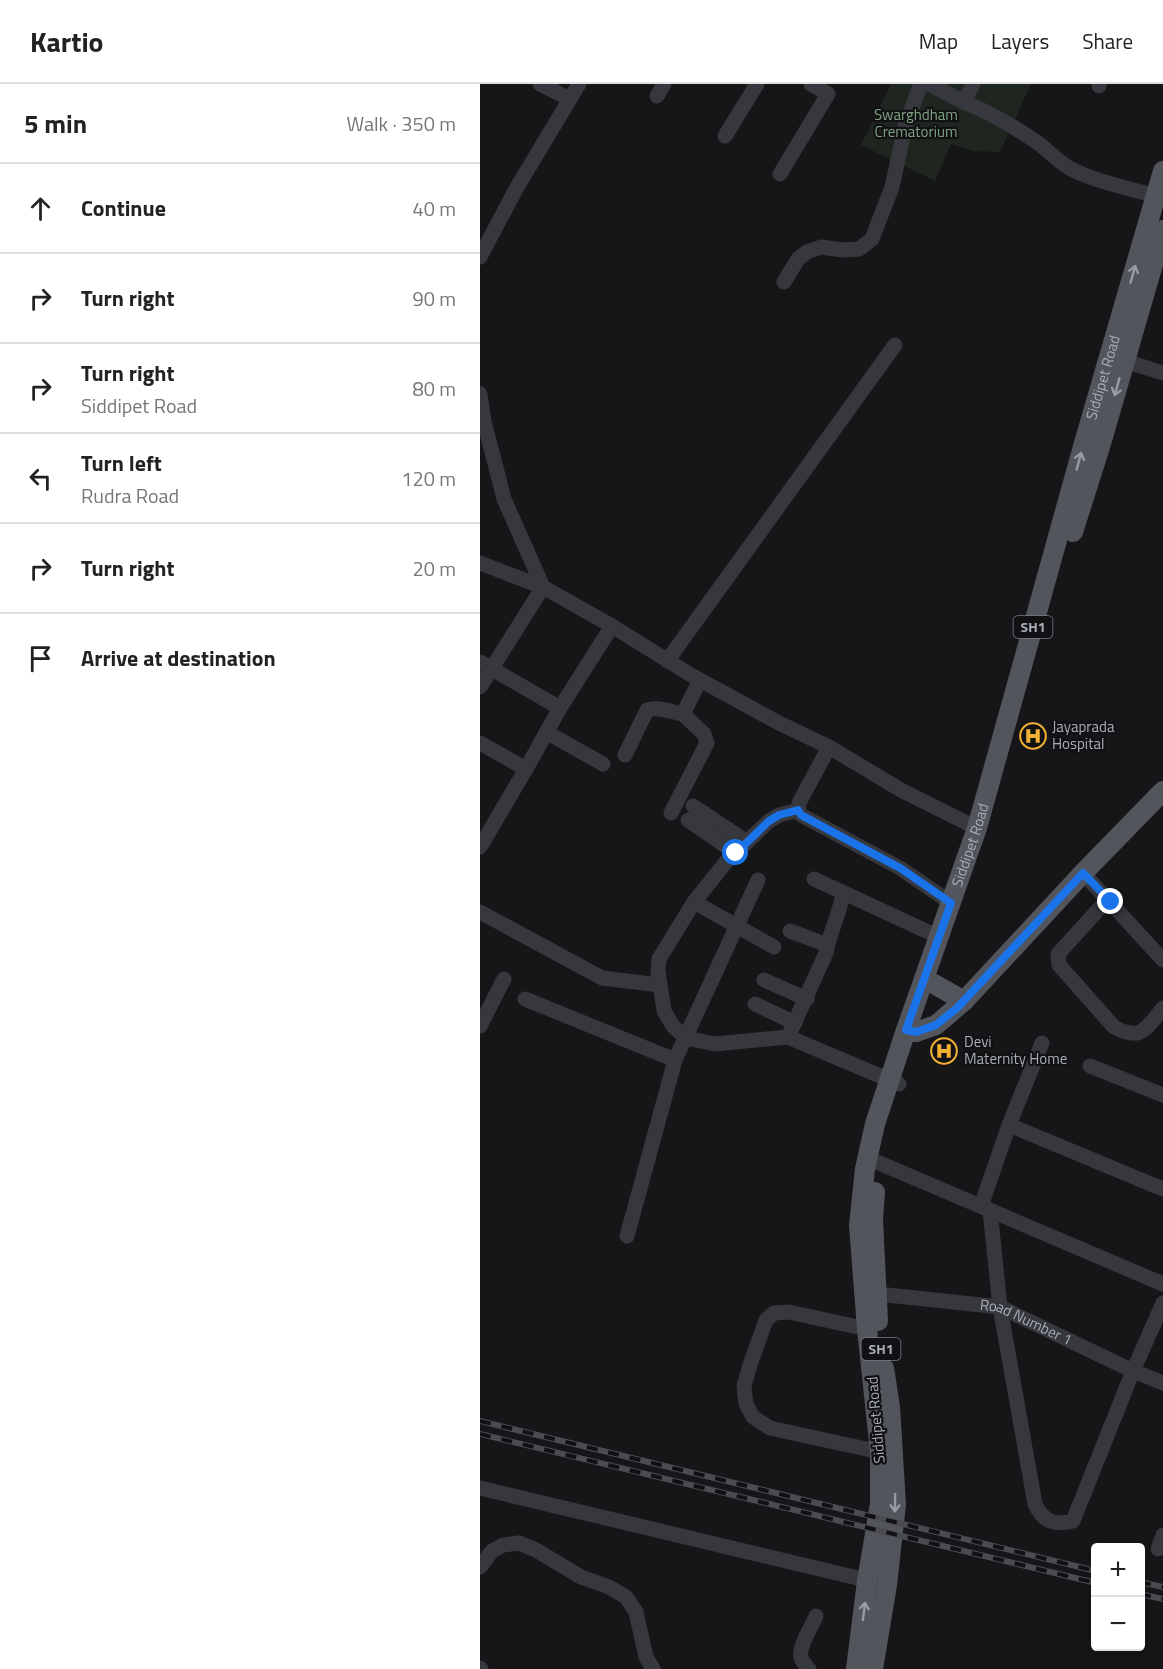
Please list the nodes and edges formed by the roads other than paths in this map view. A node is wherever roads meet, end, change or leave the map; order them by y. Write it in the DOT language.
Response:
graph roads {
  1 [pos="540,84"];
  2 [pos="579,84"];
  3 [pos="757,84"];
  4 [pos="811,84"];
  5 [pos="921,84"];
  6 [pos="929,84"];
  7 [pos="973,84"];
  8 [pos="830,89"];
  9 [pos="570,99"];
  10 [pos="964,102"];
  11 [pos="725,136"];
  12 [pos="1163,171"];
  13 [pos="780,174"];
  14 [pos="1156,196"];
  15 [pos="1163,230"];
  16 [pos="480,256"];
  17 [pos="784,282"];
  18 [pos="895,345"];
  19 [pos="1125,361"];
  20 [pos="1163,373"];
  21 [pos="480,394"];
  22 [pos="482,420"];
  23 [pos="480,563"];
  24 [pos="543,587"];
  25 [pos="612,626"];
  26 [pos="668,661"];
  27 [pos="485,665"];
  28 [pos="700,680"];
  29 [pos="480,687"];
  30 [pos="560,708"];
  31 [pos="683,714"];
  32 [pos="546,732"];
  33 [pos="480,743"];
  34 [pos="829,747"];
  35 [pos="625,755"];
  36 [pos="603,764"];
  37 [pos="526,769"];
  38 [pos="1163,791"];
  39 [pos="798,810"];
  40 [pos="671,813"];
  41 [pos="690,813"];
  42 [pos="977,828"];
  43 [pos="483,836"];
  44 [pos="742,847"];
  45 [pos="1083,873"];
  46 [pos="814,879"];
  47 [pos="758,880"];
  48 [pos="843,893"];
  49 [pos="1108,899"];
  50 [pos="694,902"];
  51 [pos="951,903"];
  52 [pos="480,912"];
  53 [pos="737,926"];
  54 [pos="790,931"];
  55 [pos="939,938"];
  56 [pos="827,945"];
  57 [pos="774,947"];
  58 [pos="1163,960"];
  59 [pos="504,979"];
  60 [pos="764,980"];
  61 [pos="934,984"];
  62 [pos="660,985"];
  63 [pos="525,999"];
  64 [pos="807,999"];
  65 [pos="964,1001"];
  66 [pos="755,1005"];
  67 [pos="1163,1008"];
  68 [pos="795,1023"];
  69 [pos="480,1026"];
  70 [pos="911,1031"];
  71 [pos="788,1037"];
  72 [pos="686,1038"];
  73 [pos="1042,1043"];
  74 [pos="675,1060"];
  75 [pos="1090,1066"];
  76 [pos="895,1081"];
  77 [pos="1163,1095"];
  78 [pos="1009,1125"];
  79 [pos="877,1162"];
  80 [pos="1163,1189"];
  81 [pos="985,1208"];
  82 [pos="627,1236"];
  83 [pos="1163,1284"];
  84 [pos="878,1294"];
  85 [pos="1163,1303"];
  86 [pos="1000,1307"];
  87 [pos="867,1329"];
  88 [pos="1133,1371"];
  89 [pos="1163,1383"];
  90 [pos="880,1452"];
  91 [pos="480,1488"];
  92 [pos="480,1567"];
  93 [pos="867,1581"];
  94 [pos="887,1585"];
  95 [pos="816,1616"];
  96 [pos="653,1669"];
  97 [pos="809,1669"];
  98 [pos="856,1669"];
  99 [pos="873,1669"];
  1 -- 9 [label="street"];
  2 -- 9 [label="street"];
  3 -- 11 [label="street"];
  4 -- 8 [label="street"];
  5 -- 17 [label="street"];
  6 -- 10 [label="street"];
  7 -- 10 [label="street"];
  8 -- 13 [label="street"];
  9 -- 16 [label="street"];
  10 -- 14 [label="street"];
  12 -- 14 [label="main road, Siddipet Road / SH1"];
  42 -- 14 [label="main road, Siddipet Road / SH1, one-way"];
  15 -- 19 [label="main road, Siddipet Road / SH1"];
  18 -- 26 [label="street"];
  19 -- 20 [label="street"];
  19 -- 61 [label="main road, Siddipet Road / SH1, one-way"];
  21 -- 22 [label="street"];
  22 -- 24 [label="street"];
  23 -- 24 [label="street"];
  24 -- 25 [label="street"];
  24 -- 27 [label="street"];
  25 -- 26 [label="street"];
  25 -- 30 [label="street"];
  26 -- 28 [label="street"];
  27 -- 29 [label="street"];
  27 -- 30 [label="street"];
  28 -- 31 [label="street"];
  28 -- 34 [label="street"];
  30 -- 32 [label="street"];
  31 -- 35 [label="street"];
  31 -- 40 [label="street"];
  32 -- 36 [label="street"];
  32 -- 37 [label="street"];
  33 -- 37 [label="street"];
  34 -- 39 [label="street"];
  34 -- 42 [label="street"];
  37 -- 43 [label="street"];
  38 -- 45 [label="main road"];
  39 -- 44 [label="street"];
  39 -- 51 [label="street"];
  41 -- 44 [label="street"];
  42 -- 51 [label="main road, Siddipet Road / SH1"];
  44 -- 50 [label="street"];
  45 -- 49 [label="street"];
  45 -- 65 [label="main road"];
  46 -- 48 [label="street"];
  47 -- 53 [label="street"];
  48 -- 55 [label="street"];
  48 -- 56 [label="street"];
  49 -- 58 [label="street"];
  49 -- 67 [label="street"];
  50 -- 53 [label="street"];
  50 -- 62 [label="street"];
  51 -- 55 [label="main road, Siddipet Road / SH1"];
  52 -- 62 [label="street"];
  53 -- 57 [label="street"];
  53 -- 72 [label="street"];
  54 -- 56 [label="street"];
  55 -- 70 [label="main road, Siddipet Road / SH1"];
  56 -- 64 [label="street"];
  59 -- 69 [label="street"];
  60 -- 64 [label="street"];
  61 -- 65 [label="main road"];
  61 -- 70 [label="main road, Siddipet Road / SH1"];
  62 -- 72 [label="street"];
  63 -- 74 [label="street"];
  64 -- 68 [label="street"];
  65 -- 70 [label="main road"];
  66 -- 68 [label="street"];
  68 -- 71 [label="street"];
  70 -- 76 [label="main road, Siddipet Road / SH1"];
  71 -- 72 [label="street"];
  71 -- 76 [label="street"];
  72 -- 74 [label="street"];
  73 -- 78 [label="street"];
  74 -- 82 [label="street"];
  75 -- 77 [label="street"];
  76 -- 79 [label="main road, Siddipet Road / SH1"];
  76 -- 87 [label="main road, Siddipet Road / SH1"];
  78 -- 80 [label="street"];
  78 -- 81 [label="street"];
  79 -- 81 [label="street"];
  79 -- 84 [label="main road, Siddipet Road / SH1"];
  81 -- 83 [label="street"];
  81 -- 86 [label="street"];
  84 -- 86 [label="street, Road Number 1"];
  84 -- 94 [label="main road, Siddipet Road / SH1, one-way"];
  85 -- 88 [label="street"];
  86 -- 88 [label="street, Road Number 1"];
  86 -- 88 [label="street"];
  87 -- 90 [label="main road, Siddipet Road / SH1"];
  87 -- 90 [label="street"];
  88 -- 89 [label="street, Road Number 1"];
  90 -- 93 [label="main road, Siddipet Road / SH1"];
  91 -- 93 [label="street"];
  92 -- 96 [label="street"];
  93 -- 94 [label="street"];
  98 -- 93 [label="main road, Siddipet Road / SH1, one-way"];
  94 -- 99 [label="main road, Siddipet Road / SH1"];
  95 -- 97 [label="street"];
}
